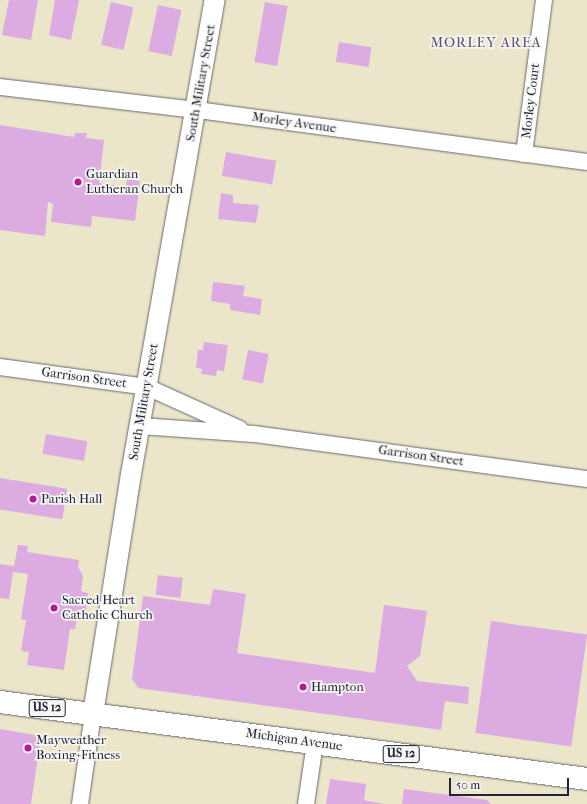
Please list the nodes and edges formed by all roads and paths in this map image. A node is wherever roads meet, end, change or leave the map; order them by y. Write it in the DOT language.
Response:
graph roads {
  1 [pos="215,0"];
  2 [pos="544,0"];
  3 [pos="0,87"];
  4 [pos="197,110"];
  5 [pos="524,154"];
  6 [pos="587,162"];
  7 [pos="0,367"];
  8 [pos="147,387"];
  9 [pos="140,426"];
  10 [pos="254,434"];
  11 [pos="587,479"];
  12 [pos="0,702"];
  13 [pos="93,714"];
  14 [pos="315,743"];
  15 [pos="587,778"];
  16 [pos="80,804"];
  17 [pos="306,804"];
  1 -- 4 [label="street, South Military Street"];
  2 -- 5 [label="street, Morley Court"];
  3 -- 4 [label="street, Morley Avenue"];
  4 -- 5 [label="street, Morley Avenue"];
  4 -- 8 [label="street, South Military Street"];
  5 -- 6 [label="street, Morley Avenue"];
  7 -- 8 [label="street, Garrison Street"];
  8 -- 9 [label="street, South Military Street"];
  8 -- 10 [label="street, Garrison Street"];
  9 -- 10 [label="street, Garrison Street"];
  9 -- 13 [label="street, South Military Street"];
  10 -- 11 [label="street, Garrison Street"];
  12 -- 13 [label="main road, Michigan Avenue / US 12"];
  13 -- 14 [label="main road, Michigan Avenue / US 12"];
  13 -- 16 [label="street, South Military Street"];
  14 -- 15 [label="main road, Michigan Avenue / US 12"];
  14 -- 17 [label="street"];
}
